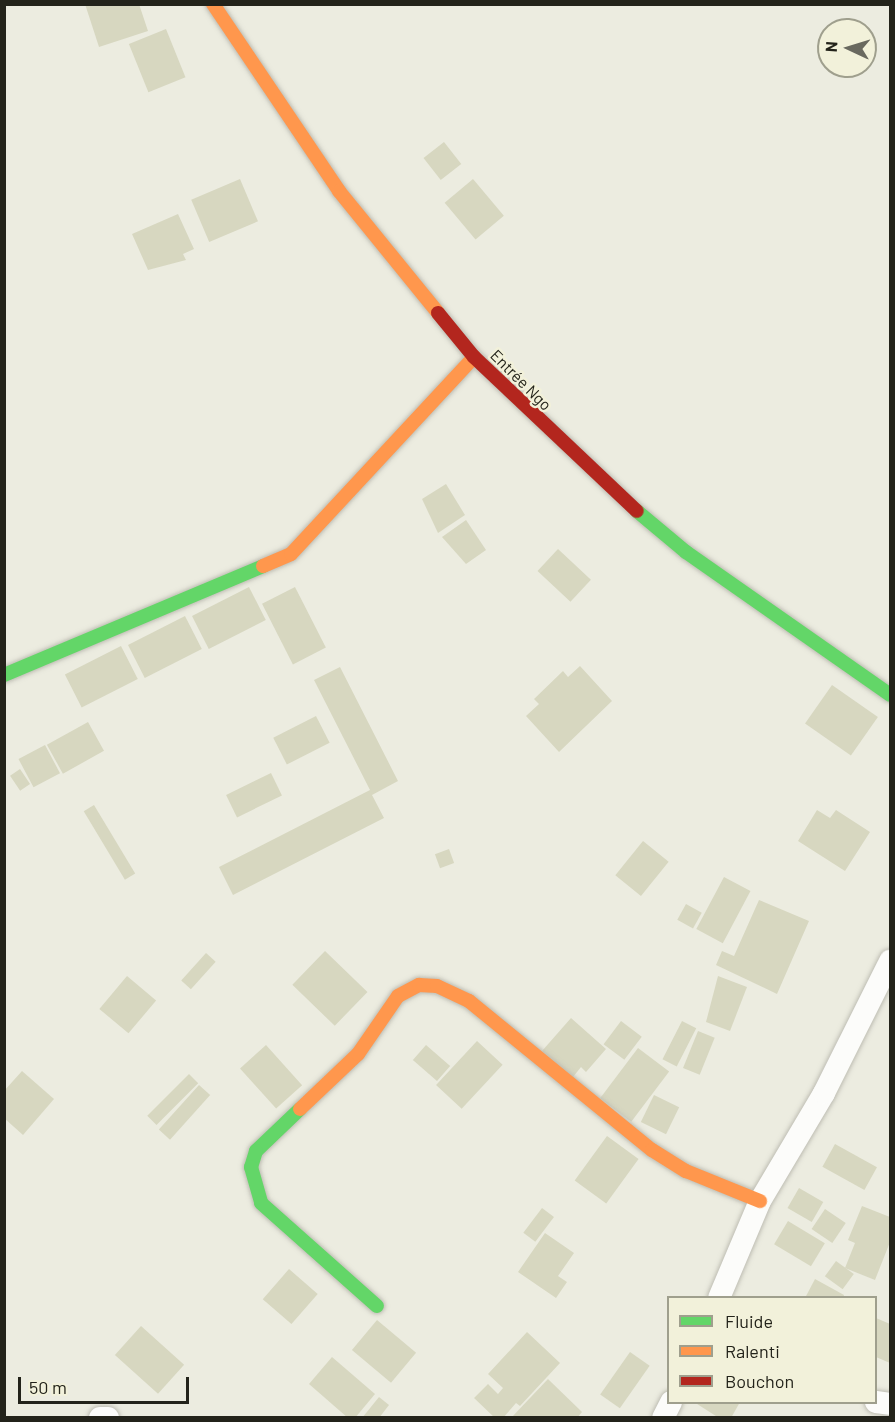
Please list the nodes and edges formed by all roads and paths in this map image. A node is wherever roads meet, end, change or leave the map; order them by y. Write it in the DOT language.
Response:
graph roads {
  1 [pos="213,4"];
  2 [pos="474,357"];
  3 [pos="4,675"];
  4 [pos="891,695"];
  5 [pos="891,961"];
  6 [pos="760,1201"];
  7 [pos="720,1296"];
  8 [pos="377,1306"];
  9 [pos="670,1404"];
  10 [pos="100,1418"];
  11 [pos="108,1418"];
  12 [pos="663,1418"];
  1 -- 2 [label="street, Entrée Ngo"];
  2 -- 3 [label="street"];
  2 -- 4 [label="street, Entrée Ngo"];
  5 -- 6 [label="street"];
  6 -- 7 [label="street"];
  6 -- 8 [label="street"];
  9 -- 12 [label="street"];
  10 -- 11 [label="street"];
}
